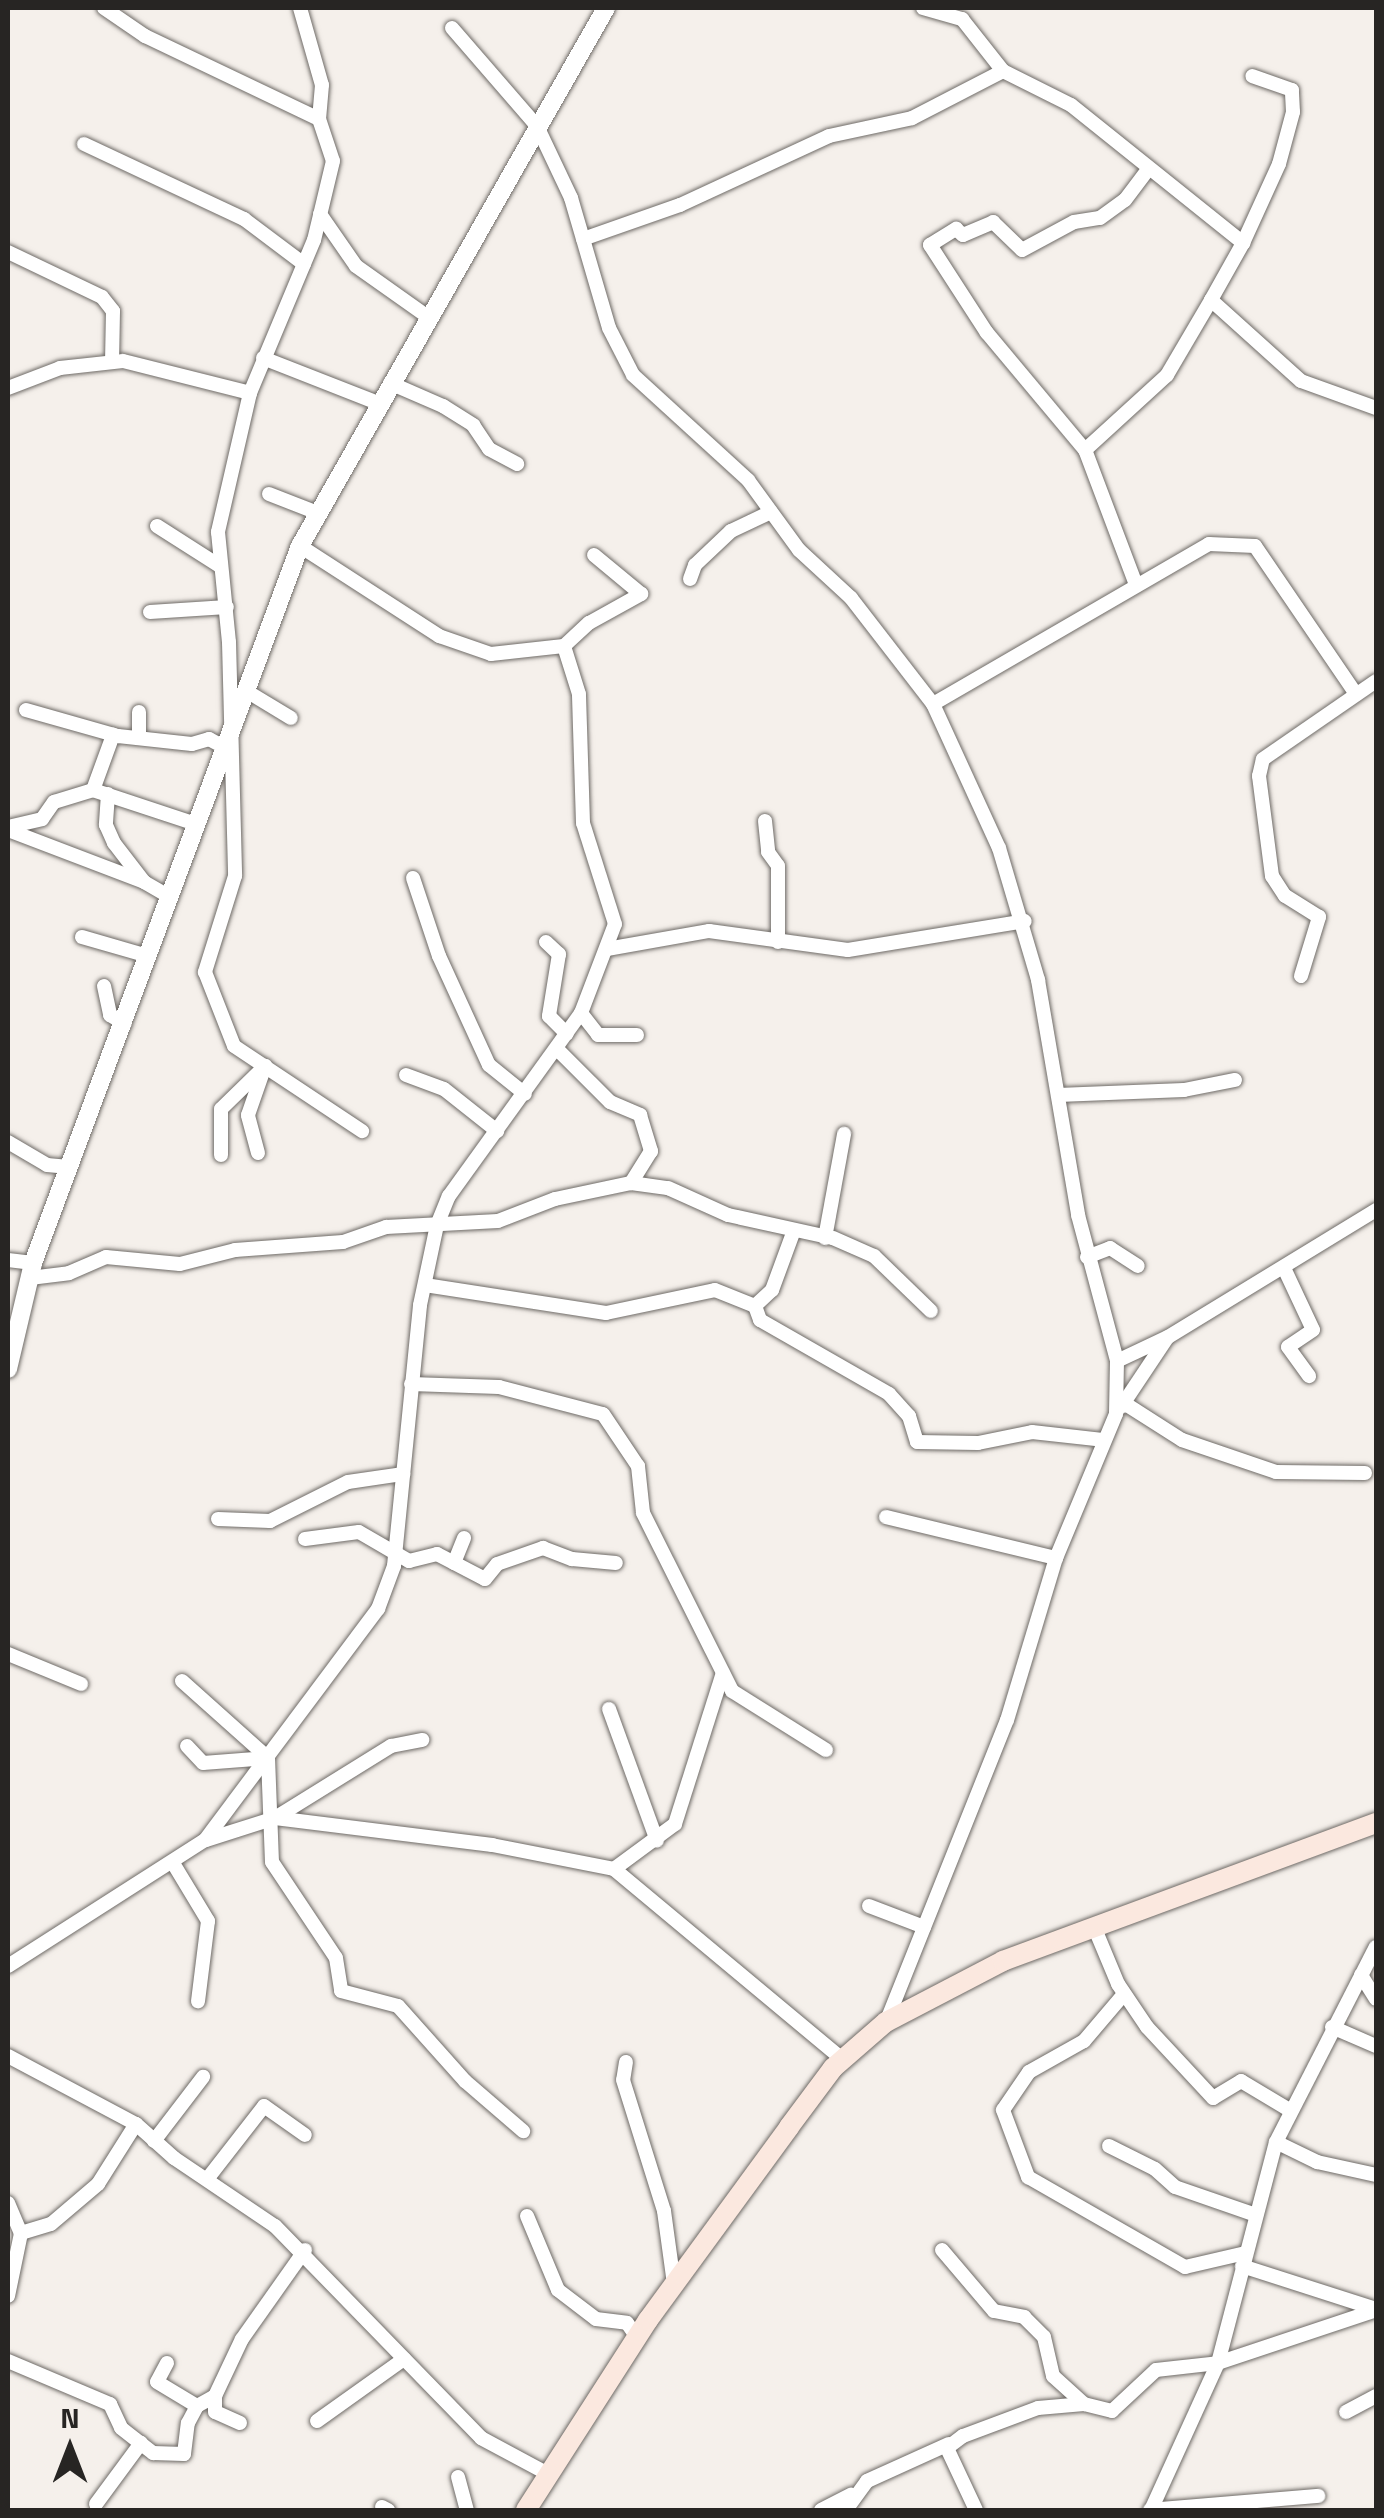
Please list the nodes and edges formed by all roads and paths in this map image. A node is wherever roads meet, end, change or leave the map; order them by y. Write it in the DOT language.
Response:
graph roads {
  1 [pos="104,8"];
  2 [pos="300,8"];
  3 [pos="606,8"];
  4 [pos="923,8"];
  5 [pos="452,28"];
  6 [pos="1004,71"];
  7 [pos="1252,76"];
  8 [pos="319,119"];
  9 [pos="538,126"];
  10 [pos="84,144"];
  11 [pos="1147,171"];
  12 [pos="320,214"];
  13 [pos="583,239"];
  14 [pos="1243,242"];
  15 [pos="8,252"];
  16 [pos="304,264"];
  17 [pos="1211,300"];
  18 [pos="428,317"];
  19 [pos="263,358"];
  20 [pos="112,361"];
  21 [pos="390,383"];
  22 [pos="8,388"];
  23 [pos="250,393"];
  24 [pos="378,403"];
  25 [pos="1376,408"];
  26 [pos="1085,450"];
  27 [pos="517,464"];
  28 [pos="268,494"];
  29 [pos="771,512"];
  30 [pos="318,513"];
  31 [pos="156,526"];
  32 [pos="300,546"];
  33 [pos="594,556"];
  34 [pos="221,566"];
  35 [pos="690,580"];
  36 [pos="1136,582"];
  37 [pos="227,607"];
  38 [pos="150,612"];
  39 [pos="564,646"];
  40 [pos="1376,681"];
  41 [pos="248,692"];
  42 [pos="1356,694"];
  43 [pos="934,704"];
  44 [pos="26,710"];
  45 [pos="140,712"];
  46 [pos="292,718"];
  47 [pos="114,734"];
  48 [pos="139,736"];
  49 [pos="228,750"];
  50 [pos="101,792"];
  51 [pos="765,821"];
  52 [pos="196,824"];
  53 [pos="8,829"];
  54 [pos="412,878"];
  55 [pos="144,882"];
  56 [pos="168,896"];
  57 [pos="1025,921"];
  58 [pos="82,937"];
  59 [pos="546,942"];
  60 [pos="778,942"];
  61 [pos="607,949"];
  62 [pos="148,956"];
  63 [pos="1301,976"];
  64 [pos="104,986"];
  65 [pos="581,1013"];
  66 [pos="126,1024"];
  67 [pos="567,1034"];
  68 [pos="637,1035"];
  69 [pos="557,1048"];
  70 [pos="265,1066"];
  71 [pos="406,1075"];
  72 [pos="1235,1080"];
  73 [pos="525,1094"];
  74 [pos="1058,1094"];
  75 [pos="362,1131"];
  76 [pos="497,1131"];
  77 [pos="844,1134"];
  78 [pos="8,1142"];
  79 [pos="258,1153"];
  80 [pos="221,1155"];
  81 [pos="68,1167"];
  82 [pos="631,1183"];
  83 [pos="1376,1210"];
  84 [pos="437,1226"];
  85 [pos="794,1233"];
  86 [pos="825,1238"];
  87 [pos="1087,1257"];
  88 [pos="8,1260"];
  89 [pos="1138,1266"];
  90 [pos="1284,1268"];
  91 [pos="31,1271"];
  92 [pos="425,1285"];
  93 [pos="755,1306"];
  94 [pos="932,1312"];
  95 [pos="1168,1337"];
  96 [pos="1117,1360"];
  97 [pos="8,1369"];
  98 [pos="1308,1376"];
  99 [pos="411,1384"];
  100 [pos="1120,1409"];
  101 [pos="1103,1440"];
  102 [pos="1365,1473"];
  103 [pos="403,1474"];
  104 [pos="886,1517"];
  105 [pos="218,1519"];
  106 [pos="305,1538"];
  107 [pos="464,1538"];
  108 [pos="395,1554"];
  109 [pos="1056,1558"];
  110 [pos="454,1563"];
  111 [pos="616,1563"];
  112 [pos="8,1654"];
  113 [pos="722,1674"];
  114 [pos="182,1681"];
  115 [pos="81,1684"];
  116 [pos="608,1709"];
  117 [pos="422,1740"];
  118 [pos="187,1746"];
  119 [pos="826,1750"];
  120 [pos="268,1758"];
  121 [pos="275,1818"];
  122 [pos="1376,1823"];
  123 [pos="205,1840"];
  124 [pos="657,1841"];
  125 [pos="173,1863"];
  126 [pos="614,1869"];
  127 [pos="869,1906"];
  128 [pos="924,1927"];
  129 [pos="1094,1929"];
  130 [pos="1376,1947"];
  131 [pos="8,1966"];
  132 [pos="1360,1975"];
  133 [pos="1124,1994"];
  134 [pos="1376,1999"];
  135 [pos="198,2001"];
  136 [pos="886,2022"];
  137 [pos="1332,2027"];
  138 [pos="1376,2046"];
  139 [pos="8,2056"];
  140 [pos="842,2060"];
  141 [pos="626,2062"];
  142 [pos="203,2077"];
  143 [pos="1291,2111"];
  144 [pos="136,2124"];
  145 [pos="523,2131"];
  146 [pos="305,2135"];
  147 [pos="154,2140"];
  148 [pos="1276,2142"];
  149 [pos="1109,2146"];
  150 [pos="1376,2175"];
  151 [pos="208,2178"];
  152 [pos="8,2203"];
  153 [pos="1253,2214"];
  154 [pos="527,2216"];
  155 [pos="21,2233"];
  156 [pos="305,2250"];
  157 [pos="942,2250"];
  158 [pos="1243,2260"];
  159 [pos="674,2284"];
  160 [pos="8,2296"];
  161 [pos="1376,2310"];
  162 [pos="636,2336"];
  163 [pos="404,2359"];
  164 [pos="8,2361"];
  165 [pos="167,2363"];
  166 [pos="1218,2363"];
  167 [pos="1053,2376"];
  168 [pos="215,2396"];
  169 [pos="1376,2396"];
  170 [pos="1084,2404"];
  171 [pos="197,2406"];
  172 [pos="1054,2410"];
  173 [pos="1346,2412"];
  174 [pos="317,2421"];
  175 [pos="240,2423"];
  176 [pos="141,2443"];
  177 [pos="949,2444"];
  178 [pos="550,2474"];
  179 [pos="458,2477"];
  180 [pos="852,2494"];
  181 [pos="1318,2496"];
  182 [pos="96,2504"];
  183 [pos="467,2510"];
  184 [pos="526,2510"];
  185 [pos="821,2510"];
  186 [pos="846,2510"];
  187 [pos="976,2510"];
  188 [pos="1150,2510"];
  1 -- 8 [label="street"];
  2 -- 8 [label="street"];
  3 -- 9 [label="street"];
  4 -- 6 [label="street"];
  5 -- 9 [label="street"];
  6 -- 11 [label="street"];
  6 -- 13 [label="street"];
  7 -- 14 [label="street"];
  8 -- 12 [label="street"];
  9 -- 13 [label="street"];
  9 -- 18 [label="street"];
  10 -- 16 [label="street"];
  11 -- 14 [label="street"];
  11 -- 26 [label="street"];
  12 -- 16 [label="street"];
  12 -- 18 [label="street"];
  13 -- 29 [label="street"];
  14 -- 17 [label="street"];
  15 -- 20 [label="street"];
  16 -- 19 [label="street"];
  17 -- 25 [label="street"];
  17 -- 26 [label="street"];
  18 -- 21 [label="street"];
  19 -- 23 [label="street"];
  19 -- 24 [label="street"];
  20 -- 22 [label="street"];
  20 -- 23 [label="street"];
  21 -- 24 [label="street"];
  21 -- 27 [label="street"];
  23 -- 34 [label="street"];
  24 -- 30 [label="street"];
  26 -- 36 [label="street"];
  28 -- 30 [label="street"];
  29 -- 35 [label="street"];
  29 -- 43 [label="street"];
  30 -- 32 [label="street"];
  31 -- 34 [label="street"];
  32 -- 39 [label="street"];
  32 -- 41 [label="street"];
  33 -- 39 [label="street"];
  34 -- 37 [label="street"];
  36 -- 42 [label="street"];
  36 -- 43 [label="street"];
  37 -- 38 [label="street"];
  37 -- 49 [label="street"];
  39 -- 61 [label="street"];
  40 -- 42 [label="street"];
  41 -- 46 [label="street"];
  41 -- 49 [label="street"];
  42 -- 63 [label="street"];
  43 -- 57 [label="street"];
  44 -- 47 [label="street"];
  45 -- 48 [label="street"];
  47 -- 48 [label="street"];
  47 -- 50 [label="street"];
  48 -- 49 [label="street"];
  49 -- 52 [label="street"];
  49 -- 70 [label="street"];
  50 -- 52 [label="street"];
  50 -- 53 [label="street"];
  50 -- 55 [label="street"];
  51 -- 60 [label="street"];
  52 -- 56 [label="street"];
  53 -- 55 [label="street"];
  54 -- 73 [label="street"];
  55 -- 56 [label="street"];
  56 -- 62 [label="street"];
  57 -- 60 [label="street"];
  57 -- 74 [label="street"];
  58 -- 62 [label="street"];
  59 -- 67 [label="street"];
  60 -- 61 [label="street"];
  61 -- 65 [label="street"];
  62 -- 66 [label="street"];
  64 -- 66 [label="street"];
  65 -- 67 [label="street"];
  65 -- 68 [label="street"];
  66 -- 81 [label="street"];
  67 -- 69 [label="street"];
  69 -- 73 [label="street"];
  69 -- 82 [label="street"];
  70 -- 75 [label="street"];
  70 -- 79 [label="street"];
  70 -- 80 [label="street"];
  71 -- 76 [label="street"];
  72 -- 74 [label="street"];
  73 -- 76 [label="street"];
  74 -- 87 [label="street"];
  76 -- 84 [label="street"];
  77 -- 86 [label="street"];
  78 -- 81 [label="street"];
  81 -- 91 [label="street"];
  82 -- 84 [label="street"];
  82 -- 85 [label="street"];
  83 -- 90 [label="street"];
  84 -- 91 [label="street"];
  84 -- 92 [label="street"];
  85 -- 86 [label="street"];
  85 -- 93 [label="street"];
  86 -- 94 [label="street"];
  87 -- 89 [label="street"];
  87 -- 96 [label="street"];
  88 -- 91 [label="street"];
  90 -- 95 [label="street"];
  90 -- 98 [label="street"];
  91 -- 97 [label="street"];
  92 -- 93 [label="street"];
  92 -- 99 [label="street"];
  93 -- 101 [label="street"];
  95 -- 96 [label="street"];
  95 -- 100 [label="street"];
  96 -- 100 [label="street"];
  99 -- 103 [label="street"];
  99 -- 113 [label="street"];
  100 -- 101 [label="street"];
  100 -- 102 [label="street"];
  101 -- 109 [label="street"];
  103 -- 105 [label="street"];
  103 -- 108 [label="street"];
  104 -- 109 [label="street"];
  106 -- 108 [label="street"];
  107 -- 110 [label="street"];
  108 -- 110 [label="street"];
  108 -- 120 [label="street"];
  109 -- 128 [label="street"];
  110 -- 111 [label="street"];
  112 -- 115 [label="street"];
  113 -- 119 [label="street"];
  113 -- 124 [label="street"];
  114 -- 120 [label="street"];
  116 -- 124 [label="street"];
  117 -- 121 [label="street"];
  118 -- 120 [label="street"];
  120 -- 121 [label="street"];
  120 -- 123 [label="street"];
  121 -- 123 [label="street"];
  121 -- 126 [label="street"];
  121 -- 145 [label="street"];
  122 -- 129 [label="main road"];
  123 -- 125 [label="street"];
  124 -- 126 [label="street"];
  125 -- 131 [label="street"];
  125 -- 135 [label="street"];
  126 -- 140 [label="street"];
  127 -- 128 [label="street"];
  128 -- 136 [label="street"];
  129 -- 133 [label="street"];
  129 -- 136 [label="main road"];
  130 -- 132 [label="street"];
  132 -- 134 [label="street"];
  132 -- 137 [label="street"];
  133 -- 143 [label="street"];
  133 -- 158 [label="street"];
  136 -- 140 [label="main road"];
  137 -- 138 [label="street"];
  137 -- 143 [label="street"];
  139 -- 144 [label="street"];
  140 -- 159 [label="main road"];
  141 -- 159 [label="street"];
  142 -- 147 [label="street"];
  143 -- 148 [label="street"];
  144 -- 147 [label="street"];
  144 -- 155 [label="street"];
  146 -- 151 [label="street"];
  147 -- 151 [label="street"];
  148 -- 150 [label="street"];
  148 -- 153 [label="street"];
  149 -- 153 [label="street"];
  151 -- 156 [label="street"];
  152 -- 155 [label="street"];
  153 -- 158 [label="street"];
  154 -- 162 [label="street"];
  155 -- 160 [label="street"];
  156 -- 163 [label="street"];
  156 -- 168 [label="street"];
  157 -- 167 [label="street"];
  158 -- 161 [label="street"];
  158 -- 166 [label="street"];
  159 -- 162 [label="main road"];
  161 -- 166 [label="street"];
  162 -- 178 [label="main road"];
  163 -- 174 [label="street"];
  163 -- 178 [label="street"];
  164 -- 176 [label="street"];
  165 -- 171 [label="street"];
  166 -- 170 [label="street"];
  166 -- 188 [label="street"];
  167 -- 170 [label="street"];
  167 -- 172 [label="street"];
  168 -- 171 [label="street"];
  168 -- 175 [label="street"];
  169 -- 173 [label="street"];
  170 -- 172 [label="street"];
  171 -- 176 [label="street"];
  172 -- 177 [label="street"];
  176 -- 182 [label="street"];
  177 -- 180 [label="street"];
  177 -- 187 [label="street"];
  178 -- 184 [label="main road"];
  179 -- 183 [label="street"];
  180 -- 185 [label="street"];
  180 -- 186 [label="street"];
  181 -- 188 [label="street"];
}
